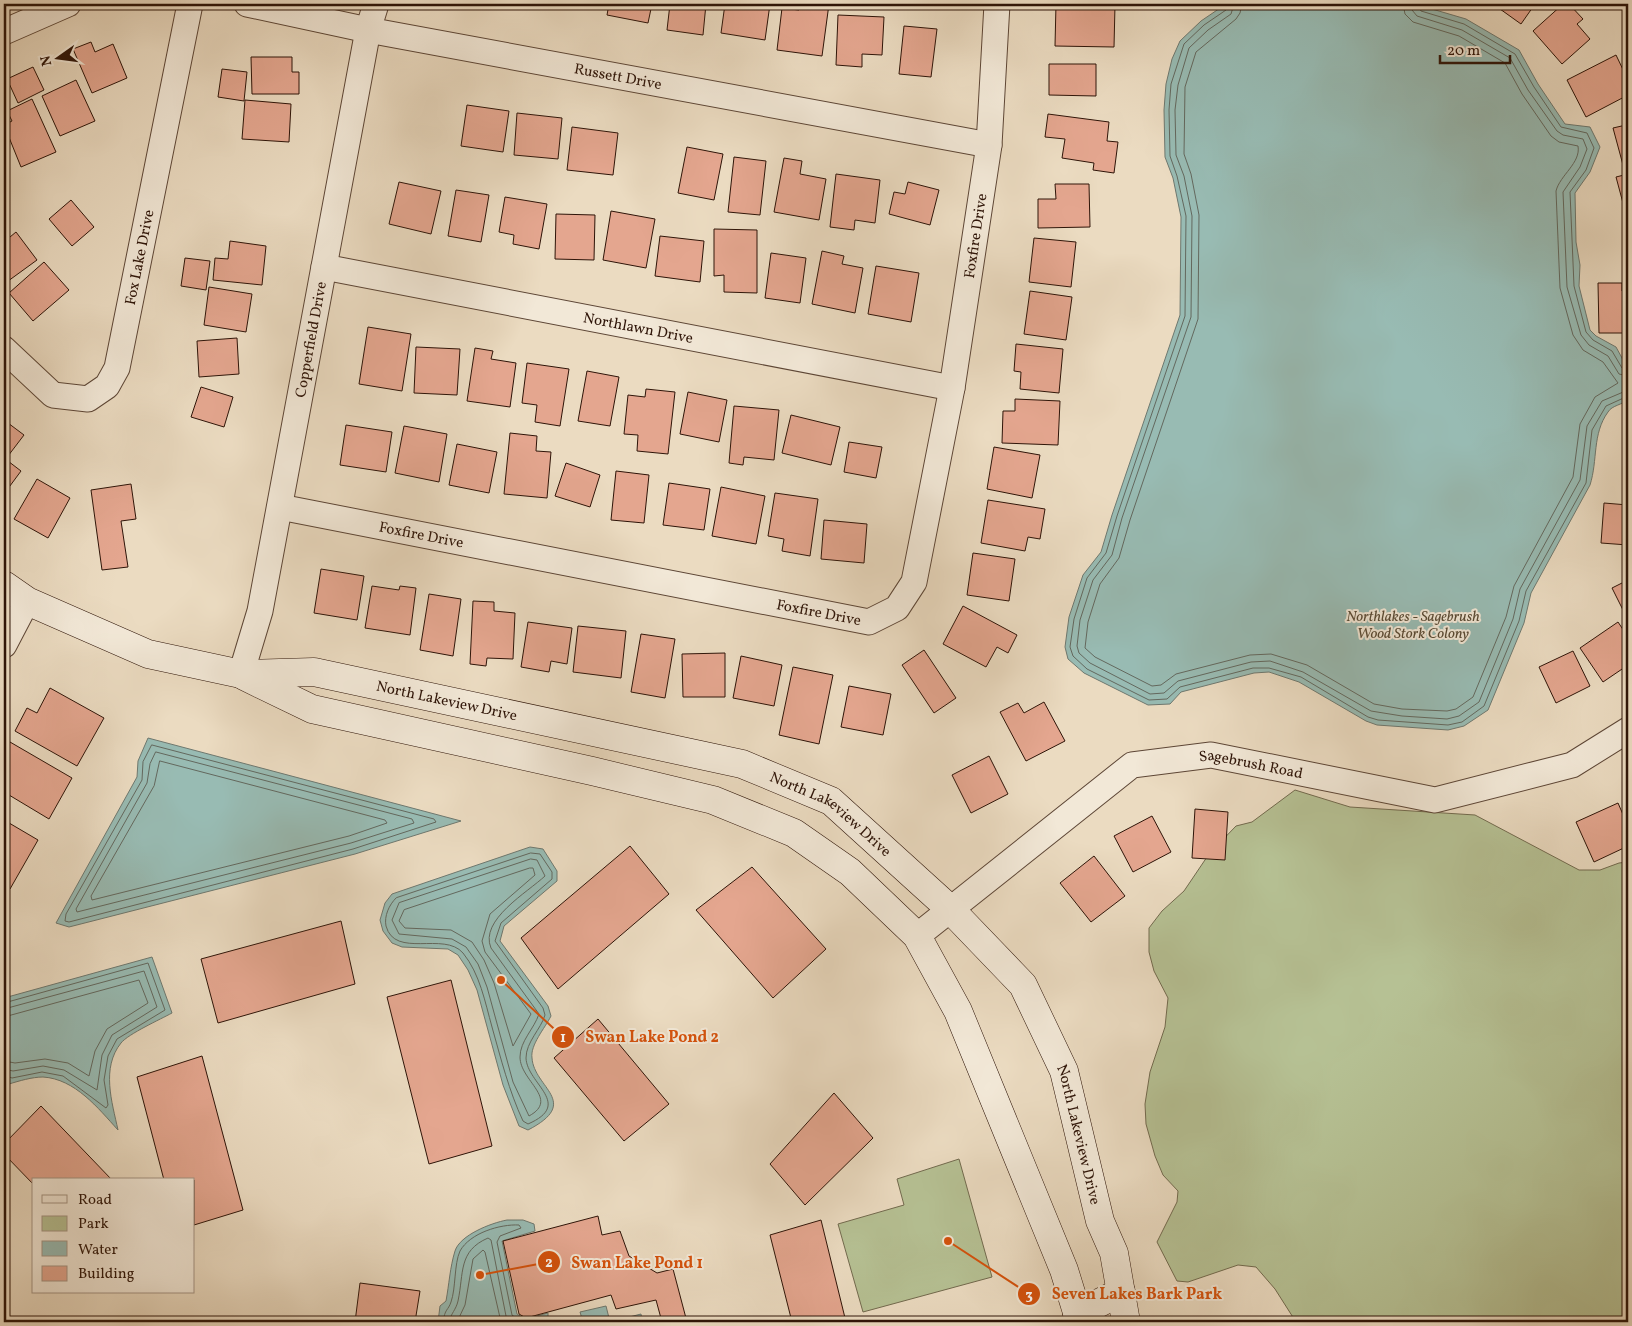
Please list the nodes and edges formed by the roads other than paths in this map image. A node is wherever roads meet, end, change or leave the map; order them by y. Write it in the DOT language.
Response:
graph roads {
  1 [pos="68,4"];
  2 [pos="190,4"];
  3 [pos="247,4"];
  4 [pos="376,4"];
  5 [pos="997,4"];
  6 [pos="368,30"];
  7 [pos="4,32"];
  8 [pos="989,145"];
  9 [pos="324,267"];
  10 [pos="4,349"];
  11 [pos="952,388"];
  12 [pos="280,507"];
  13 [pos="4,585"];
  14 [pos="27,601"];
  15 [pos="4,645"];
  16 [pos="241,674"];
  17 [pos="1628,730"];
  18 [pos="601,734"];
  19 [pos="592,771"];
  20 [pos="950,908"];
  21 [pos="917,936"];
  22 [pos="1121,1292"];
  23 [pos="1079,1318"];
  24 [pos="1126,1322"];
  1 -- 7 [label="street"];
  2 -- 10 [label="street, Fox Lake Drive"];
  3 -- 6 [label="street, Russett Drive"];
  4 -- 6 [label="street, Copperfield Drive"];
  5 -- 8 [label="street, Foxfire Drive"];
  6 -- 8 [label="street, Russett Drive"];
  6 -- 9 [label="street, Copperfield Drive"];
  8 -- 11 [label="street, Foxfire Drive"];
  9 -- 11 [label="street, Northlawn Drive"];
  9 -- 12 [label="street, Copperfield Drive"];
  11 -- 12 [label="street, Foxfire Drive"];
  12 -- 16 [label="street, Copperfield Drive"];
  13 -- 14 [label="street, North Lakeview Drive"];
  14 -- 15 [label="street"];
  14 -- 16 [label="street, North Lakeview Drive"];
  16 -- 18 [label="street, North Lakeview Drive"];
  16 -- 19 [label="street, North Lakeview Drive"];
  17 -- 20 [label="street, Sagebrush Road"];
  18 -- 19 [label="street"];
  18 -- 20 [label="street, North Lakeview Drive"];
  19 -- 21 [label="street, North Lakeview Drive"];
  20 -- 21 [label="street, Sagebrush Road"];
  20 -- 22 [label="street, North Lakeview Drive"];
  21 -- 23 [label="street, North Lakeview Drive"];
  22 -- 23 [label="street"];
  22 -- 24 [label="street, North Lakeview Drive"];
}
